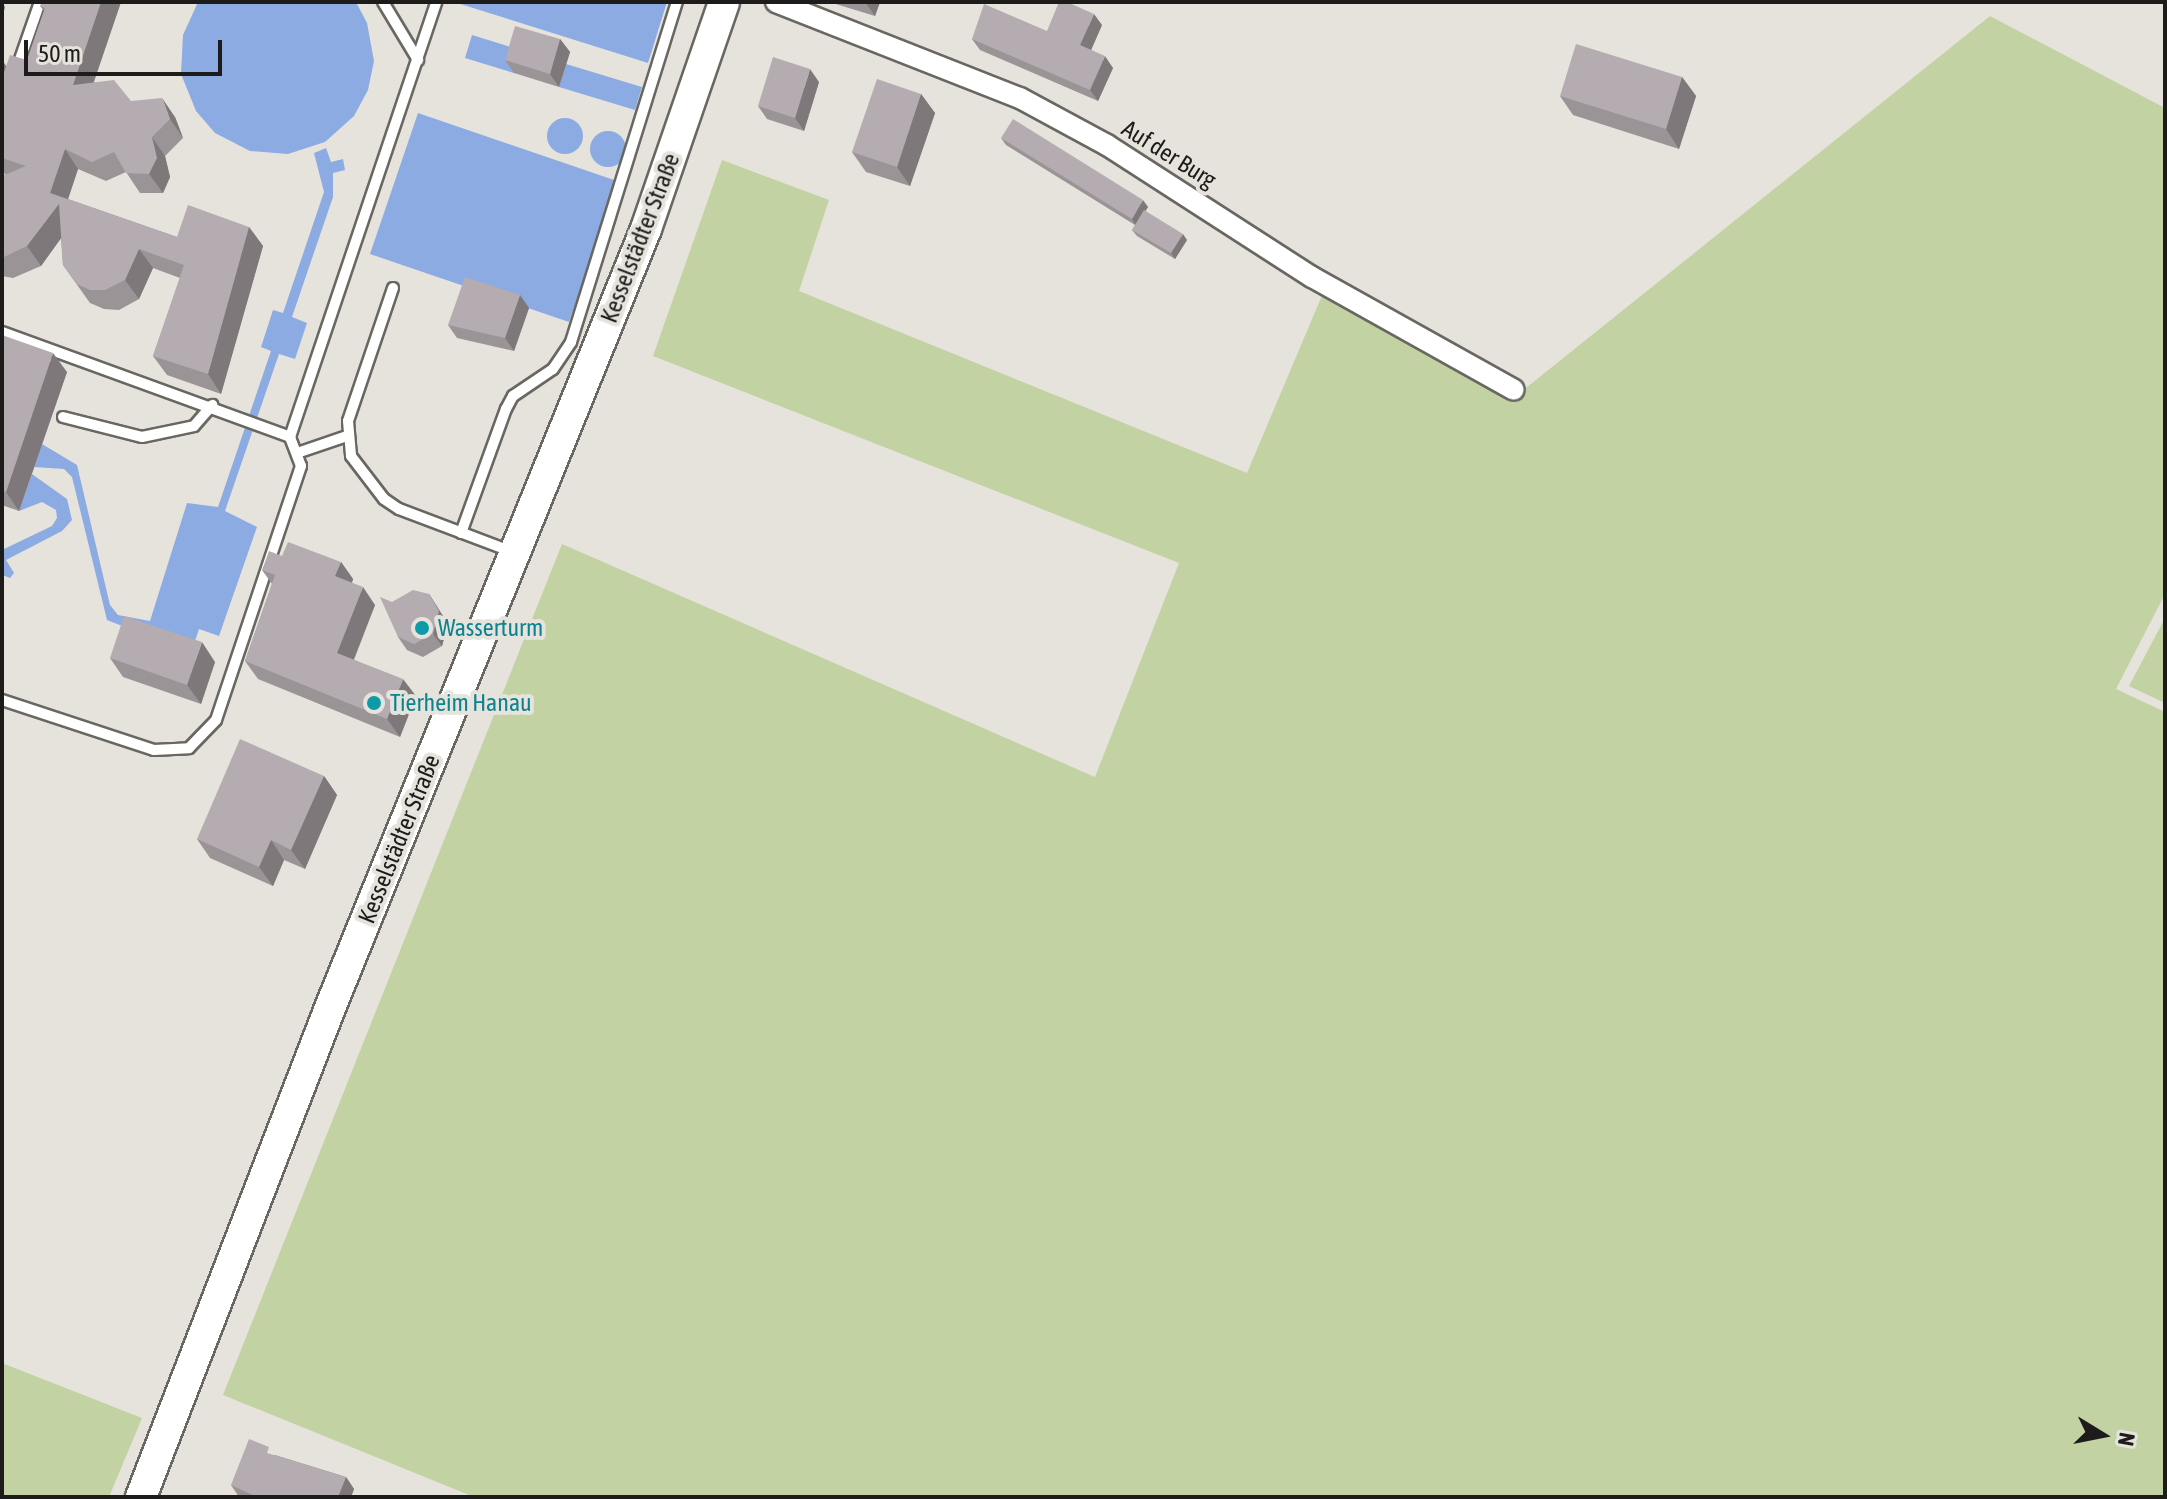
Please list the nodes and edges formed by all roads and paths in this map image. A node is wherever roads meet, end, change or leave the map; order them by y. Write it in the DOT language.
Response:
graph roads {
  1 [pos="40,2"];
  2 [pos="383,2"];
  3 [pos="436,2"];
  4 [pos="677,2"];
  5 [pos="724,2"];
  6 [pos="776,2"];
  7 [pos="418,60"];
  8 [pos="12,85"];
  9 [pos="393,288"];
  10 [pos="2,332"];
  11 [pos="1514,390"];
  12 [pos="212,405"];
  13 [pos="63,417"];
  14 [pos="347,436"];
  15 [pos="290,437"];
  16 [pos="300,452"];
  17 [pos="461,533"];
  18 [pos="515,553"];
  19 [pos="2,700"];
  20 [pos="149,1493"];
  1 -- 8 [label="lane"];
  2 -- 7 [label="lane"];
  3 -- 7 [label="lane"];
  4 -- 17 [label="lane"];
  5 -- 18 [label="main road, Kesselstädter Straße"];
  6 -- 11 [label="street, Auf der Burg"];
  7 -- 15 [label="lane"];
  9 -- 14 [label="lane"];
  10 -- 12 [label="lane"];
  12 -- 13 [label="lane"];
  12 -- 15 [label="lane"];
  14 -- 16 [label="lane"];
  14 -- 17 [label="lane"];
  15 -- 16 [label="lane"];
  16 -- 19 [label="lane"];
  17 -- 18 [label="lane"];
  18 -- 20 [label="main road, Kesselstädter Straße"];
}
